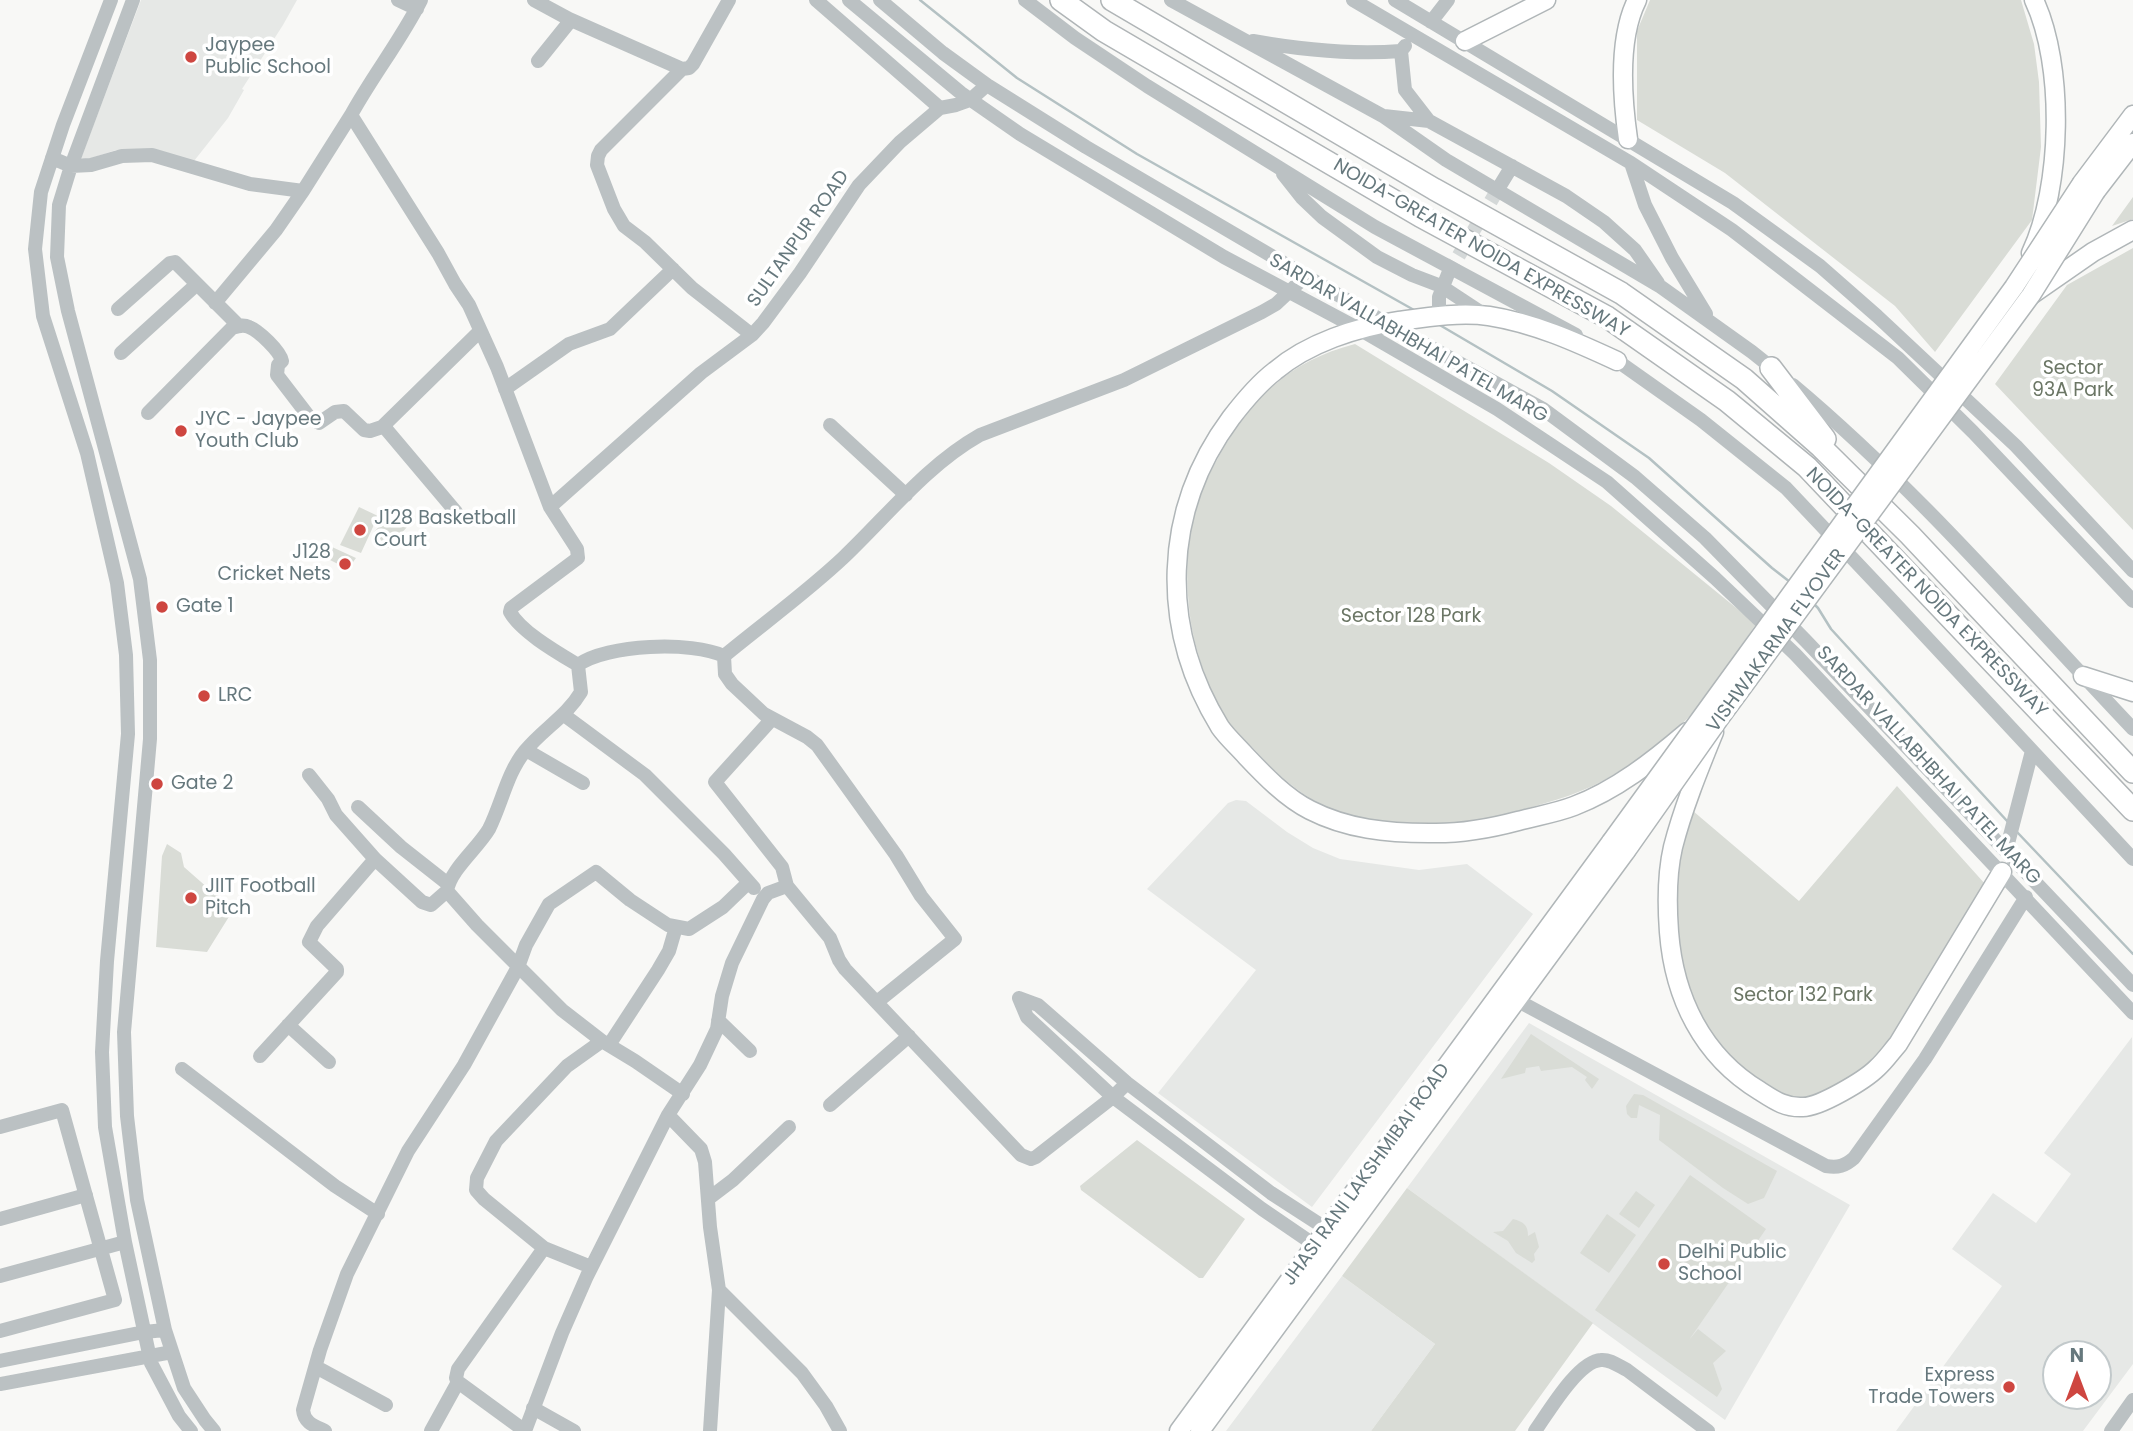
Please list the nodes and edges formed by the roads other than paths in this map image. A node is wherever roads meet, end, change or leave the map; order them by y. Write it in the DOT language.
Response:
graph roads {
  1 [pos="111,0"];
  2 [pos="133,0"];
  3 [pos="398,0"];
  4 [pos="534,0"];
  5 [pos="729,0"];
  6 [pos="816,0"];
  7 [pos="849,0"];
  8 [pos="880,0"];
  9 [pos="1026,0"];
  10 [pos="1060,0"];
  11 [pos="1112,0"];
  12 [pos="1171,0"];
  13 [pos="1353,0"];
  14 [pos="1395,0"];
  15 [pos="1448,0"];
  16 [pos="1546,0"];
  17 [pos="1637,0"];
  18 [pos="2034,0"];
  19 [pos="419,5"];
  20 [pos="571,20"];
  21 [pos="1431,22"];
  22 [pos="1413,36"];
  23 [pos="1240,38"];
  24 [pos="1465,41"];
  25 [pos="1401,51"];
  26 [pos="538,61"];
  27 [pos="682,69"];
  28 [pos="987,85"];
  29 [pos="970,100"];
  30 [pos="940,108"];
  31 [pos="351,115"];
  32 [pos="2133,115"];
  33 [pos="1383,116"];
  34 [pos="1429,121"];
  35 [pos="1628,138"];
  36 [pos="2133,143"];
  37 [pos="52,158"];
  38 [pos="1631,163"];
  39 [pos="71,166"];
  40 [pos="1512,166"];
  41 [pos="1278,167"];
  42 [pos="1501,184"];
  43 [pos="2089,187"];
  44 [pos="303,191"];
  45 [pos="2133,230"];
  46 [pos="673,269"];
  47 [pos="1306,276"];
  48 [pos="1444,280"];
  49 [pos="197,284"];
  50 [pos="1661,287"];
  51 [pos="2023,291"];
  52 [pos="1290,293"];
  53 [pos="215,303"];
  54 [pos="118,309"];
  55 [pos="1438,316"];
  56 [pos="1486,316"];
  57 [pos="1386,323"];
  58 [pos="1712,323"];
  59 [pos="239,326"];
  60 [pos="1359,329"];
  61 [pos="480,331"];
  62 [pos="752,335"];
  63 [pos="1908,345"];
  64 [pos="79,352"];
  65 [pos="121,353"];
  66 [pos="56,358"];
  67 [pos="1898,358"];
  68 [pos="1617,361"];
  69 [pos="1771,368"];
  70 [pos="505,389"];
  71 [pos="148,413"];
  72 [pos="830,425"];
  73 [pos="382,427"];
  74 [pos="1845,471"];
  75 [pos="906,495"];
  76 [pos="550,507"];
  77 [pos="456,512"];
  78 [pos="2133,571"];
  79 [pos="2133,601"];
  80 [pos="723,656"];
  81 [pos="578,665"];
  82 [pos="2083,676"];
  83 [pos="2133,692"];
  84 [pos="564,715"];
  85 [pos="772,719"];
  86 [pos="1719,719"];
  87 [pos="1695,725"];
  88 [pos="2133,729"];
  89 [pos="526,750"];
  90 [pos="2032,751"];
  91 [pos="2133,772"];
  92 [pos="309,775"];
  93 [pos="583,783"];
  94 [pos="358,807"];
  95 [pos="2133,810"];
  96 [pos="2008,844"];
  97 [pos="1618,846"];
  98 [pos="375,859"];
  99 [pos="2133,859"];
  100 [pos="2002,872"];
  101 [pos="749,882"];
  102 [pos="787,886"];
  103 [pos="448,888"];
  104 [pos="2026,897"];
  105 [pos="763,899"];
  106 [pos="1554,919"];
  107 [pos="676,927"];
  108 [pos="109,945"];
  109 [pos="132,945"];
  110 [pos="518,967"];
  111 [pos="2133,985"];
  112 [pos="1508,996"];
  113 [pos="877,1002"];
  114 [pos="2133,1013"];
  115 [pos="718,1020"];
  116 [pos="288,1025"];
  117 [pos="909,1036"];
  118 [pos="606,1043"];
  119 [pos="750,1051"];
  120 [pos="260,1056"];
  121 [pos="329,1062"];
  122 [pos="182,1069"];
  123 [pos="1127,1083"];
  124 [pos="683,1094"];
  125 [pos="1113,1097"];
  126 [pos="830,1105"];
  127 [pos="668,1115"];
  128 [pos="789,1126"];
  129 [pos="0,1127"];
  130 [pos="86,1195"];
  131 [pos="708,1199"];
  132 [pos="378,1214"];
  133 [pos="0,1219"];
  134 [pos="1334,1234"];
  135 [pos="125,1242"];
  136 [pos="101,1248"];
  137 [pos="544,1248"];
  138 [pos="1322,1250"];
  139 [pos="592,1267"];
  140 [pos="0,1276"];
  141 [pos="719,1290"];
  142 [pos="165,1330"];
  143 [pos="0,1331"];
  144 [pos="144,1332"];
  145 [pos="172,1352"];
  146 [pos="149,1355"];
  147 [pos="0,1361"];
  148 [pos="316,1367"];
  149 [pos="458,1382"];
  150 [pos="0,1384"];
  151 [pos="2133,1400"];
  152 [pos="386,1405"];
  153 [pos="533,1408"];
  154 [pos="191,1431"];
  155 [pos="214,1431"];
  156 [pos="325,1431"];
  157 [pos="431,1431"];
  158 [pos="525,1431"];
  159 [pos="574,1431"];
  160 [pos="710,1431"];
  161 [pos="840,1431"];
  162 [pos="1179,1431"];
  163 [pos="1200,1431"];
  164 [pos="1535,1431"];
  165 [pos="1708,1431"];
  166 [pos="2111,1431"];
  1 -- 37 [label="street"];
  2 -- 39 [label="street"];
  3 -- 19 [label="street"];
  4 -- 20 [label="street"];
  5 -- 27 [label="street"];
  6 -- 30 [label="street"];
  7 -- 29 [label="street, SARDAR VALLABHBHAI PATEL MARG"];
  8 -- 28 [label="street, SARDAR VALLABHBHAI PATEL MARG"];
  9 -- 41 [label="street"];
  10 -- 95 [label="highway, NOIDA-GREATER NOIDA EXPRESSWAY"];
  11 -- 74 [label="highway, NOIDA-GREATER NOIDA EXPRESSWAY"];
  12 -- 23 [label="street"];
  13 -- 22 [label="street"];
  14 -- 21 [label="street"];
  15 -- 21 [label="street"];
  16 -- 24 [label="main road"];
  17 -- 35 [label="main road"];
  18 -- 51 [label="main road, bridge"];
  19 -- 31 [label="street"];
  20 -- 26 [label="street"];
  20 -- 27 [label="street"];
  21 -- 24 [label="street"];
  22 -- 25 [label="street"];
  22 -- 38 [label="street"];
  23 -- 25 [label="street"];
  23 -- 33 [label="street"];
  24 -- 35 [label="street"];
  25 -- 34 [label="street"];
  27 -- 46 [label="street"];
  28 -- 29 [label="street, SULTANPUR ROAD"];
  28 -- 47 [label="street, SARDAR VALLABHBHAI PATEL MARG"];
  29 -- 30 [label="street, SULTANPUR ROAD"];
  29 -- 52 [label="street, SARDAR VALLABHBHAI PATEL MARG"];
  30 -- 62 [label="street, SULTANPUR ROAD"];
  31 -- 44 [label="street"];
  31 -- 61 [label="street"];
  32 -- 43 [label="main road, VISHWAKARMA FLYOVER"];
  33 -- 34 [label="street"];
  33 -- 50 [label="street"];
  34 -- 40 [label="street"];
  35 -- 63 [label="street"];
  36 -- 43 [label="main road, VISHWAKARMA FLYOVER"];
  37 -- 39 [label="street"];
  37 -- 66 [label="street"];
  38 -- 58 [label="street"];
  38 -- 67 [label="street"];
  39 -- 44 [label="street"];
  39 -- 64 [label="street"];
  40 -- 42 [label="street"];
  40 -- 50 [label="street"];
  41 -- 48 [label="street"];
  41 -- 68 [label="street"];
  43 -- 51 [label="main road, VISHWAKARMA FLYOVER, bridge"];
  44 -- 53 [label="street"];
  45 -- 51 [label="main road"];
  46 -- 62 [label="street"];
  46 -- 70 [label="street"];
  47 -- 52 [label="street"];
  47 -- 57 [label="street, SARDAR VALLABHBHAI PATEL MARG"];
  48 -- 55 [label="street"];
  48 -- 56 [label="street"];
  49 -- 53 [label="street"];
  49 -- 54 [label="street"];
  49 -- 65 [label="street"];
  50 -- 58 [label="street"];
  51 -- 86 [label="main road, VISHWAKARMA FLYOVER, bridge"];
  51 -- 87 [label="main road, VISHWAKARMA FLYOVER, bridge"];
  52 -- 60 [label="street, SARDAR VALLABHBHAI PATEL MARG"];
  52 -- 75 [label="street"];
  53 -- 59 [label="street"];
  55 -- 56 [label="main road"];
  55 -- 57 [label="main road"];
  56 -- 68 [label="main road"];
  57 -- 60 [label="main road"];
  57 -- 96 [label="street, SARDAR VALLABHBHAI PATEL MARG"];
  58 -- 69 [label="street"];
  59 -- 71 [label="street"];
  59 -- 73 [label="street"];
  60 -- 87 [label="main road, bridge"];
  60 -- 100 [label="street, SARDAR VALLABHBHAI PATEL MARG"];
  61 -- 70 [label="street"];
  61 -- 73 [label="street"];
  62 -- 76 [label="street, SULTANPUR ROAD"];
  63 -- 67 [label="street"];
  63 -- 78 [label="street"];
  64 -- 66 [label="street"];
  64 -- 109 [label="street"];
  66 -- 108 [label="street"];
  67 -- 79 [label="street"];
  68 -- 90 [label="street"];
  69 -- 74 [label="highway"];
  69 -- 82 [label="street"];
  70 -- 76 [label="street"];
  72 -- 75 [label="street"];
  73 -- 77 [label="street"];
  74 -- 91 [label="highway, NOIDA-GREATER NOIDA EXPRESSWAY"];
  75 -- 80 [label="street"];
  76 -- 81 [label="street"];
  80 -- 81 [label="street"];
  80 -- 85 [label="street"];
  81 -- 84 [label="street"];
  82 -- 83 [label="main road"];
  82 -- 88 [label="street"];
  84 -- 89 [label="street"];
  84 -- 101 [label="street"];
  85 -- 102 [label="street"];
  85 -- 113 [label="street"];
  86 -- 97 [label="main road, VISHWAKARMA FLYOVER, bridge"];
  86 -- 100 [label="main road, bridge"];
  87 -- 97 [label="main road, VISHWAKARMA FLYOVER, bridge"];
  89 -- 93 [label="street"];
  89 -- 103 [label="street"];
  90 -- 96 [label="street"];
  90 -- 99 [label="street"];
  92 -- 98 [label="street"];
  94 -- 103 [label="street"];
  96 -- 111 [label="street, SARDAR VALLABHBHAI PATEL MARG"];
  97 -- 106 [label="main road, VISHWAKARMA FLYOVER"];
  97 -- 112 [label="main road, VISHWAKARMA FLYOVER"];
  98 -- 103 [label="street"];
  98 -- 116 [label="street"];
  100 -- 104 [label="street, SARDAR VALLABHBHAI PATEL MARG"];
  101 -- 105 [label="street"];
  101 -- 107 [label="street"];
  102 -- 105 [label="street"];
  102 -- 113 [label="street"];
  103 -- 110 [label="street"];
  104 -- 112 [label="street"];
  104 -- 114 [label="street, SARDAR VALLABHBHAI PATEL MARG"];
  105 -- 115 [label="street"];
  106 -- 112 [label="main road, JHASI RANI LAKSHMIBAI ROAD"];
  107 -- 110 [label="street"];
  107 -- 118 [label="street"];
  108 -- 109 [label="street"];
  108 -- 135 [label="street"];
  109 -- 142 [label="street"];
  110 -- 118 [label="street"];
  110 -- 132 [label="street"];
  112 -- 134 [label="main road, JHASI RANI LAKSHMIBAI ROAD"];
  113 -- 117 [label="street"];
  115 -- 119 [label="street"];
  115 -- 124 [label="street"];
  116 -- 120 [label="street"];
  116 -- 121 [label="street"];
  117 -- 125 [label="street"];
  117 -- 126 [label="street"];
  118 -- 124 [label="street"];
  118 -- 137 [label="street"];
  122 -- 132 [label="street"];
  123 -- 125 [label="street"];
  123 -- 125 [label="street"];
  123 -- 134 [label="street"];
  124 -- 127 [label="street"];
  125 -- 138 [label="street"];
  127 -- 131 [label="street"];
  127 -- 139 [label="street"];
  128 -- 131 [label="street"];
  129 -- 130 [label="street"];
  130 -- 133 [label="street"];
  130 -- 136 [label="street"];
  131 -- 141 [label="street"];
  132 -- 148 [label="street"];
  134 -- 138 [label="main road, JHASI RANI LAKSHMIBAI ROAD"];
  135 -- 136 [label="street"];
  135 -- 144 [label="street"];
  136 -- 140 [label="street"];
  136 -- 143 [label="street"];
  137 -- 139 [label="street"];
  137 -- 149 [label="street"];
  138 -- 162 [label="main road, JHASI RANI LAKSHMIBAI ROAD"];
  138 -- 163 [label="main road, JHASI RANI LAKSHMIBAI ROAD"];
  139 -- 153 [label="street"];
  141 -- 160 [label="street"];
  141 -- 161 [label="street"];
  142 -- 144 [label="street"];
  142 -- 145 [label="street"];
  144 -- 146 [label="street"];
  144 -- 147 [label="street"];
  145 -- 146 [label="street"];
  145 -- 155 [label="street"];
  146 -- 150 [label="street"];
  146 -- 154 [label="street"];
  148 -- 152 [label="street"];
  148 -- 156 [label="street"];
  149 -- 157 [label="street"];
  149 -- 158 [label="street"];
  151 -- 166 [label="street"];
  153 -- 158 [label="street"];
  153 -- 159 [label="street"];
  164 -- 165 [label="street"];
}
